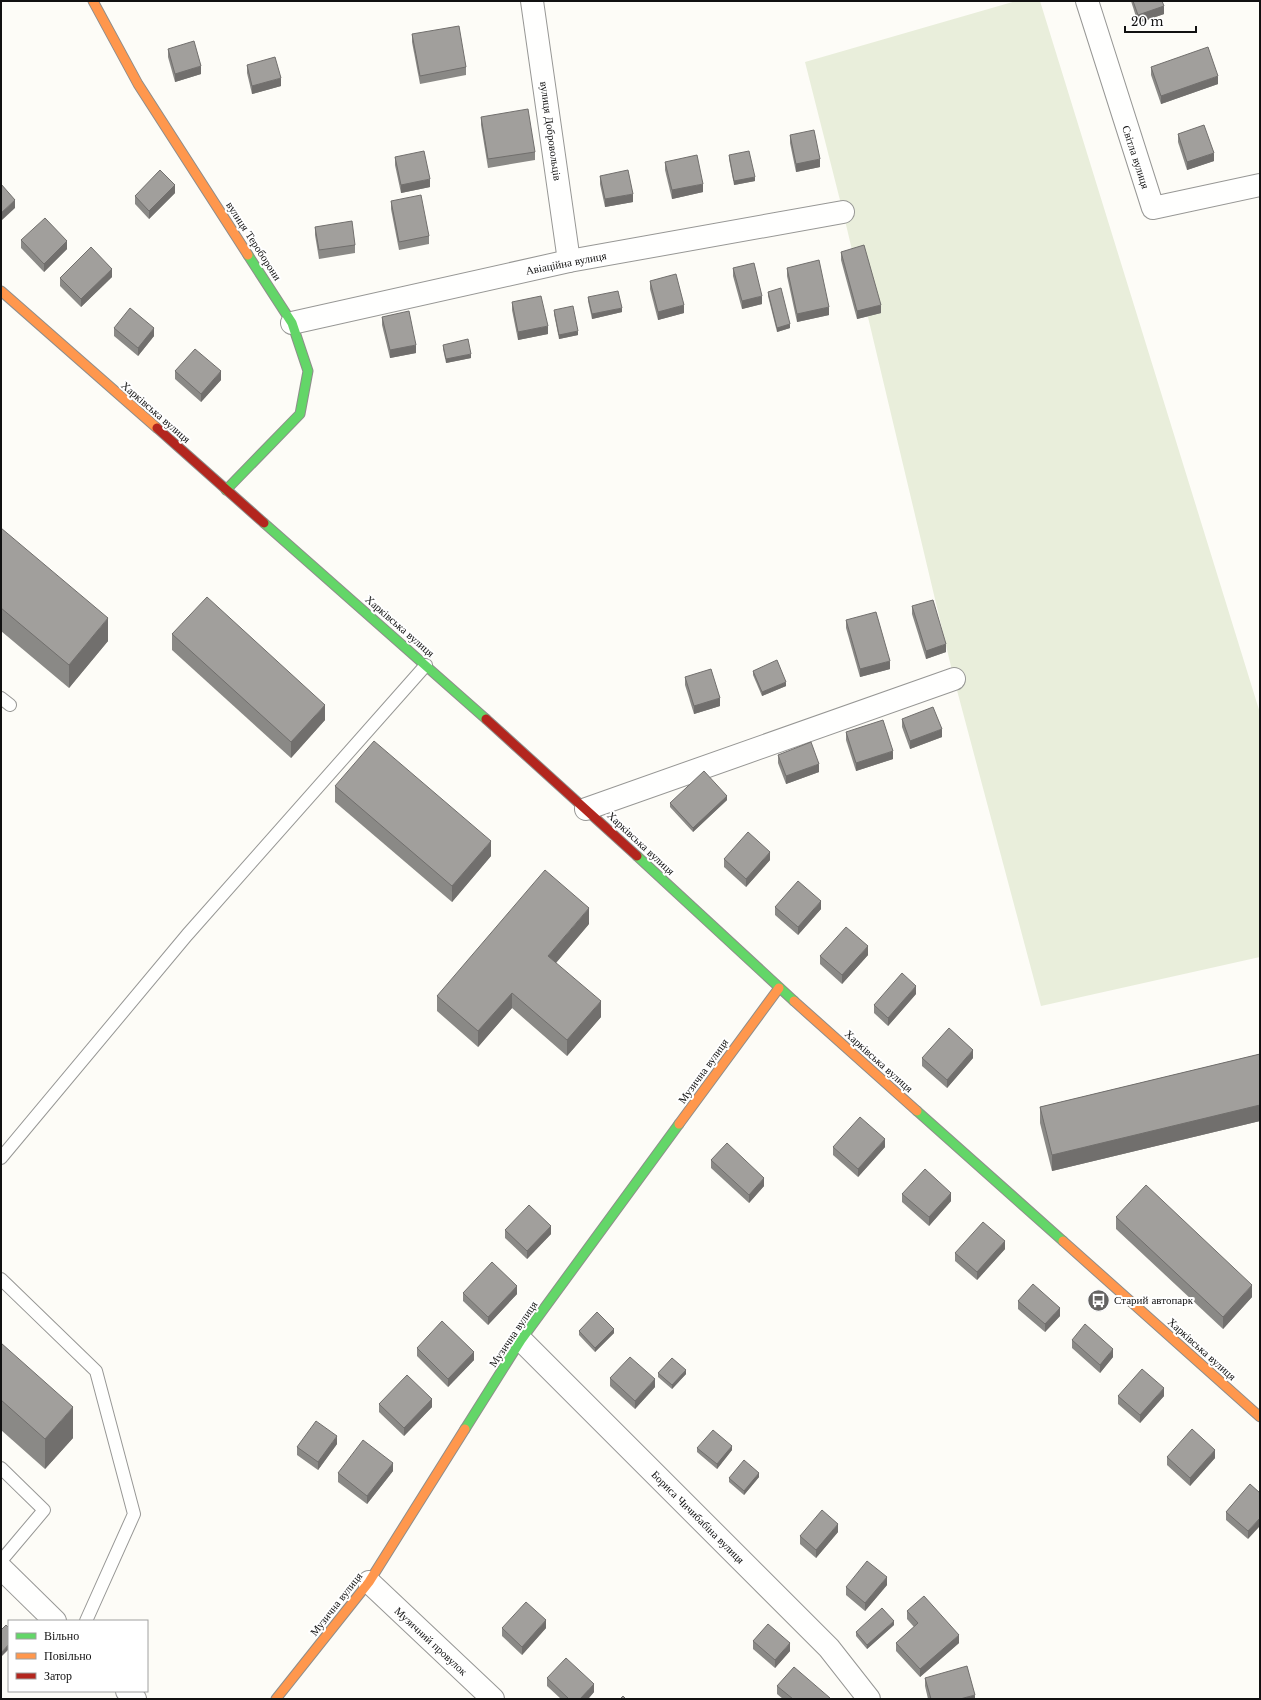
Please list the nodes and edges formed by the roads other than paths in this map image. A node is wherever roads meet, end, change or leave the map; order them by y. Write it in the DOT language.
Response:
graph roads {
  1 [pos="93,1"];
  2 [pos="532,1"];
  3 [pos="1087,1"];
  4 [pos="1260,185"];
  5 [pos="843,212"];
  6 [pos="569,261"];
  7 [pos="1,291"];
  8 [pos="292,323"];
  9 [pos="226,490"];
  10 [pos="426,665"];
  11 [pos="954,680"];
  12 [pos="586,809"];
  13 [pos="779,988"];
  14 [pos="1,1158"];
  15 [pos="1,1279"];
  16 [pos="521,1340"];
  17 [pos="1260,1416"];
  18 [pos="1,1468"];
  19 [pos="1,1561"];
  20 [pos="1,1568"];
  21 [pos="369,1582"];
  22 [pos="54,1620"];
  23 [pos="86,1620"];
  24 [pos="276,1699"];
  25 [pos="494,1699"];
  26 [pos="869,1699"];
  1 -- 8 [label="street, вулиця Тероборони"];
  2 -- 6 [label="street, вулиця Добровольців"];
  3 -- 4 [label="street, Світла вулиця"];
  5 -- 6 [label="street, Авіаційна вулиця"];
  6 -- 8 [label="street, Авіаційна вулиця"];
  7 -- 9 [label="street, Харківська вулиця"];
  8 -- 9 [label="street, вулиця Тероборони"];
  9 -- 10 [label="street, Харківська вулиця"];
  10 -- 12 [label="street, Харківська вулиця"];
  10 -- 14 [label="lane"];
  11 -- 12 [label="street"];
  12 -- 13 [label="street, Харківська вулиця"];
  13 -- 16 [label="street, Музична вулиця"];
  13 -- 17 [label="street, Харківська вулиця"];
  15 -- 23 [label="lane"];
  16 -- 21 [label="street, Музична вулиця"];
  16 -- 26 [label="street, Бориса Чичибабіна вулиця"];
  18 -- 19 [label="lane"];
  20 -- 22 [label="street"];
  21 -- 24 [label="street, Музична вулиця"];
  21 -- 25 [label="street, Музичний провулок"];
}
